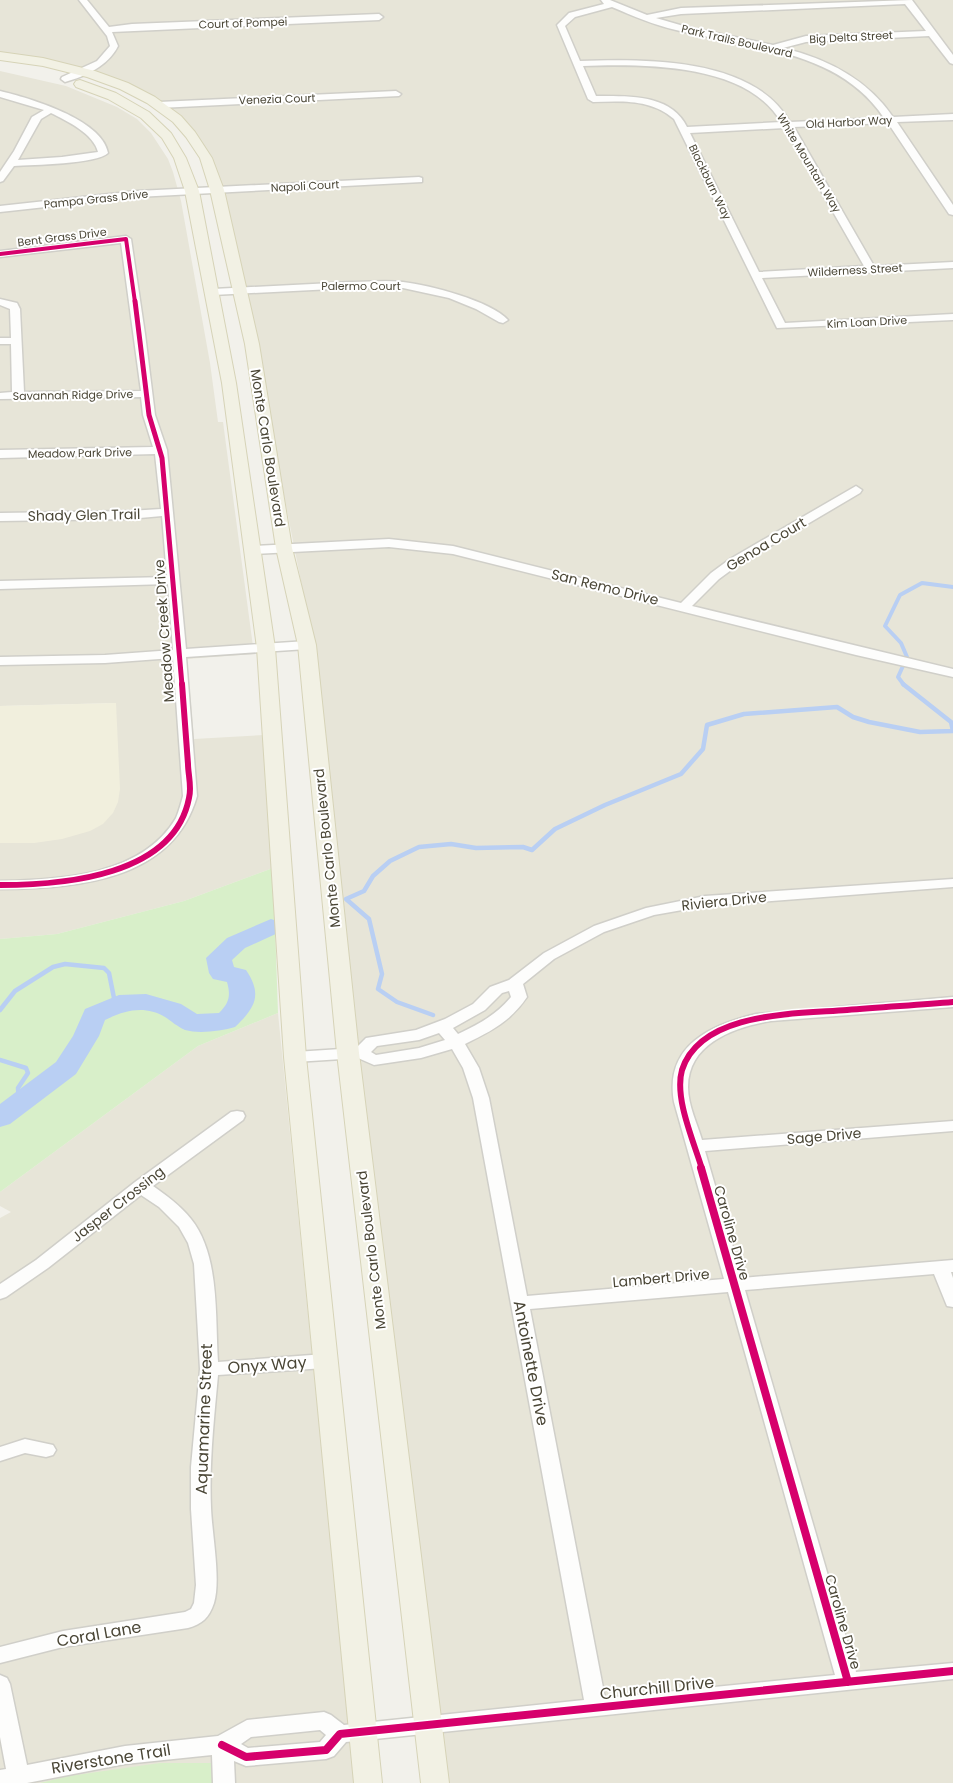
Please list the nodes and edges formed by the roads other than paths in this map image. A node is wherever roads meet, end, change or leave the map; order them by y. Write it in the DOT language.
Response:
graph roads {
  1 [pos="83,0"];
  2 [pos="603,0"];
  3 [pos="908,0"];
  4 [pos="613,4"];
  5 [pos="379,17"];
  6 [pos="645,18"];
  7 [pos="106,30"];
  8 [pos="932,33"];
  9 [pos="772,48"];
  10 [pos="0,56"];
  11 [pos="953,61"];
  12 [pos="577,64"];
  13 [pos="0,66"];
  14 [pos="83,72"];
  15 [pos="64,80"];
  16 [pos="0,94"];
  17 [pos="396,94"];
  18 [pos="159,105"];
  19 [pos="51,110"];
  20 [pos="953,117"];
  21 [pos="891,120"];
  22 [pos="788,125"];
  23 [pos="684,130"];
  24 [pos="12,162"];
  25 [pos="0,179"];
  26 [pos="419,180"];
  27 [pos="217,190"];
  28 [pos="192,191"];
  29 [pos="0,208"];
  30 [pos="953,212"];
  31 [pos="126,240"];
  32 [pos="0,254"];
  33 [pos="953,265"];
  34 [pos="871,269"];
  35 [pos="756,275"];
  36 [pos="240,291"];
  37 [pos="213,292"];
  38 [pos="0,302"];
  39 [pos="953,317"];
  40 [pos="504,320"];
  41 [pos="781,326"];
  42 [pos="0,341"];
  43 [pos="17,341"];
  44 [pos="146,394"];
  45 [pos="18,395"];
  46 [pos="0,396"];
  47 [pos="161,450"];
  48 [pos="0,454"];
  49 [pos="856,490"];
  50 [pos="167,512"];
  51 [pos="0,517"];
  52 [pos="284,548"];
  53 [pos="252,550"];
  54 [pos="174,580"];
  55 [pos="0,585"];
  56 [pos="684,607"];
  57 [pos="307,646"];
  58 [pos="266,648"];
  59 [pos="179,654"];
  60 [pos="0,661"];
  61 [pos="953,673"];
  62 [pos="953,883"];
  63 [pos="0,885"];
  64 [pos="515,983"];
  65 [pos="953,1002"];
  66 [pos="443,1027"];
  67 [pos="455,1042"];
  68 [pos="354,1053"];
  69 [pos="295,1057"];
  70 [pos="237,1116"];
  71 [pos="953,1126"];
  72 [pos="695,1146"];
  73 [pos="141,1186"];
  74 [pos="947,1267"];
  75 [pos="734,1285"];
  76 [pos="0,1293"];
  77 [pos="953,1301"];
  78 [pos="520,1302"];
  79 [pos="325,1361"];
  80 [pos="209,1369"];
  81 [pos="46,1450"];
  82 [pos="0,1454"];
  83 [pos="198,1616"];
  84 [pos="0,1655"];
  85 [pos="953,1671"];
  86 [pos="848,1682"];
  87 [pos="0,1684"];
  88 [pos="596,1708"];
  89 [pos="428,1725"];
  90 [pos="363,1732"];
  91 [pos="340,1734"];
  92 [pos="222,1745"];
  93 [pos="9,1776"];
  94 [pos="224,1783"];
  95 [pos="368,1783"];
  96 [pos="435,1783"];
  1 -- 7 [label="street"];
  2 -- 4 [label="street, Park Trails Boulevard"];
  3 -- 6 [label="street"];
  3 -- 8 [label="street"];
  4 -- 6 [label="street, Park Trails Boulevard"];
  4 -- 12 [label="street"];
  5 -- 7 [label="street, Court of Pompei"];
  6 -- 9 [label="street, Park Trails Boulevard"];
  7 -- 14 [label="street"];
  8 -- 9 [label="street, Big Delta Street"];
  8 -- 11 [label="street"];
  9 -- 21 [label="street, Park Trails Boulevard"];
  10 -- 14 [label="main road, Monte Carlo Boulevard"];
  12 -- 22 [label="street, White Mountain Way"];
  12 -- 23 [label="street, Blackburn Way"];
  13 -- 15 [label="main road, Monte Carlo Boulevard"];
  14 -- 15 [label="street"];
  14 -- 18 [label="main road, Monte Carlo Boulevard"];
  15 -- 28 [label="main road, Monte Carlo Boulevard"];
  16 -- 19 [label="street"];
  17 -- 18 [label="street, Venezia Court"];
  18 -- 27 [label="main road, Monte Carlo Boulevard"];
  19 -- 24 [label="street"];
  19 -- 24 [label="street"];
  20 -- 21 [label="street, Old Harbor Way"];
  21 -- 22 [label="street, Old Harbor Way"];
  21 -- 30 [label="street, Park Trails Boulevard"];
  22 -- 23 [label="street, Old Harbor Way"];
  22 -- 34 [label="street, White Mountain Way"];
  23 -- 35 [label="street, Blackburn Way"];
  24 -- 25 [label="street"];
  26 -- 27 [label="street, Napoli Court"];
  27 -- 28 [label="street, Napoli Court"];
  27 -- 36 [label="main road, Monte Carlo Boulevard"];
  28 -- 29 [label="street, Pampa Grass Drive"];
  28 -- 37 [label="main road, Monte Carlo Boulevard"];
  31 -- 32 [label="street, Bent Grass Drive"];
  31 -- 44 [label="street, Meadow Creek Drive"];
  33 -- 34 [label="street, Wilderness Street"];
  34 -- 35 [label="street, Wilderness Street"];
  35 -- 41 [label="street, Blackburn Way"];
  36 -- 37 [label="street, Palermo Court"];
  36 -- 40 [label="street, Palermo Court"];
  36 -- 52 [label="main road, Monte Carlo Boulevard"];
  37 -- 53 [label="main road, Monte Carlo Boulevard"];
  38 -- 43 [label="street"];
  39 -- 41 [label="street, Kim Loan Drive"];
  42 -- 43 [label="street"];
  43 -- 45 [label="street"];
  44 -- 45 [label="street, Savannah Ridge Drive"];
  44 -- 47 [label="street, Meadow Creek Drive"];
  45 -- 46 [label="street, Savannah Ridge Drive"];
  47 -- 48 [label="street, Meadow Park Drive"];
  47 -- 50 [label="street, Meadow Creek Drive"];
  49 -- 56 [label="street, Genoa Court"];
  50 -- 51 [label="street, Shady Glen Trail"];
  50 -- 54 [label="street, Meadow Creek Drive"];
  52 -- 53 [label="street, San Remo Drive"];
  52 -- 56 [label="street, San Remo Drive"];
  52 -- 57 [label="main road, Monte Carlo Boulevard"];
  53 -- 58 [label="main road, Monte Carlo Boulevard"];
  54 -- 55 [label="street"];
  54 -- 59 [label="street, Meadow Creek Drive"];
  56 -- 61 [label="street, San Remo Drive"];
  57 -- 58 [label="street"];
  57 -- 68 [label="main road, Monte Carlo Boulevard"];
  58 -- 59 [label="street"];
  58 -- 69 [label="main road, Monte Carlo Boulevard"];
  59 -- 60 [label="street"];
  59 -- 63 [label="street, Meadow Creek Drive"];
  62 -- 64 [label="street, Riviera Drive"];
  64 -- 66 [label="street, Riviera Drive"];
  64 -- 67 [label="street, Riviera Drive"];
  65 -- 72 [label="street, Caroline Drive"];
  66 -- 67 [label="street, Antoinette Drive"];
  66 -- 68 [label="street, Riviera Drive"];
  67 -- 68 [label="street, Riviera Drive"];
  67 -- 78 [label="street, Antoinette Drive"];
  68 -- 69 [label="street, Riviera Drive"];
  68 -- 89 [label="main road, Monte Carlo Boulevard"];
  69 -- 79 [label="main road, Monte Carlo Boulevard"];
  70 -- 73 [label="street, Jasper Crossing"];
  71 -- 72 [label="street, Sage Drive"];
  72 -- 75 [label="street, Caroline Drive"];
  73 -- 76 [label="street, Jasper Crossing"];
  73 -- 80 [label="street, Aquamarine Street"];
  74 -- 75 [label="street, Lambert Drive"];
  74 -- 77 [label="street"];
  75 -- 78 [label="street, Lambert Drive"];
  75 -- 86 [label="street, Caroline Drive"];
  78 -- 88 [label="street, Antoinette Drive"];
  79 -- 80 [label="street, Onyx Way"];
  79 -- 90 [label="main road, Monte Carlo Boulevard"];
  80 -- 83 [label="street, Aquamarine Street"];
  81 -- 82 [label="street"];
  83 -- 84 [label="street, Coral Lane"];
  85 -- 86 [label="street, Churchill Drive"];
  86 -- 88 [label="street, Churchill Drive"];
  87 -- 93 [label="street"];
  88 -- 89 [label="street, Churchill Drive"];
  89 -- 90 [label="street, Churchill Drive"];
  89 -- 96 [label="main road, Monte Carlo Boulevard"];
  90 -- 91 [label="street"];
  90 -- 95 [label="main road, Monte Carlo Boulevard"];
  91 -- 92 [label="street, Riverstone Trail"];
  91 -- 92 [label="street"];
  92 -- 93 [label="street, Riverstone Trail"];
  92 -- 94 [label="street"];
}
